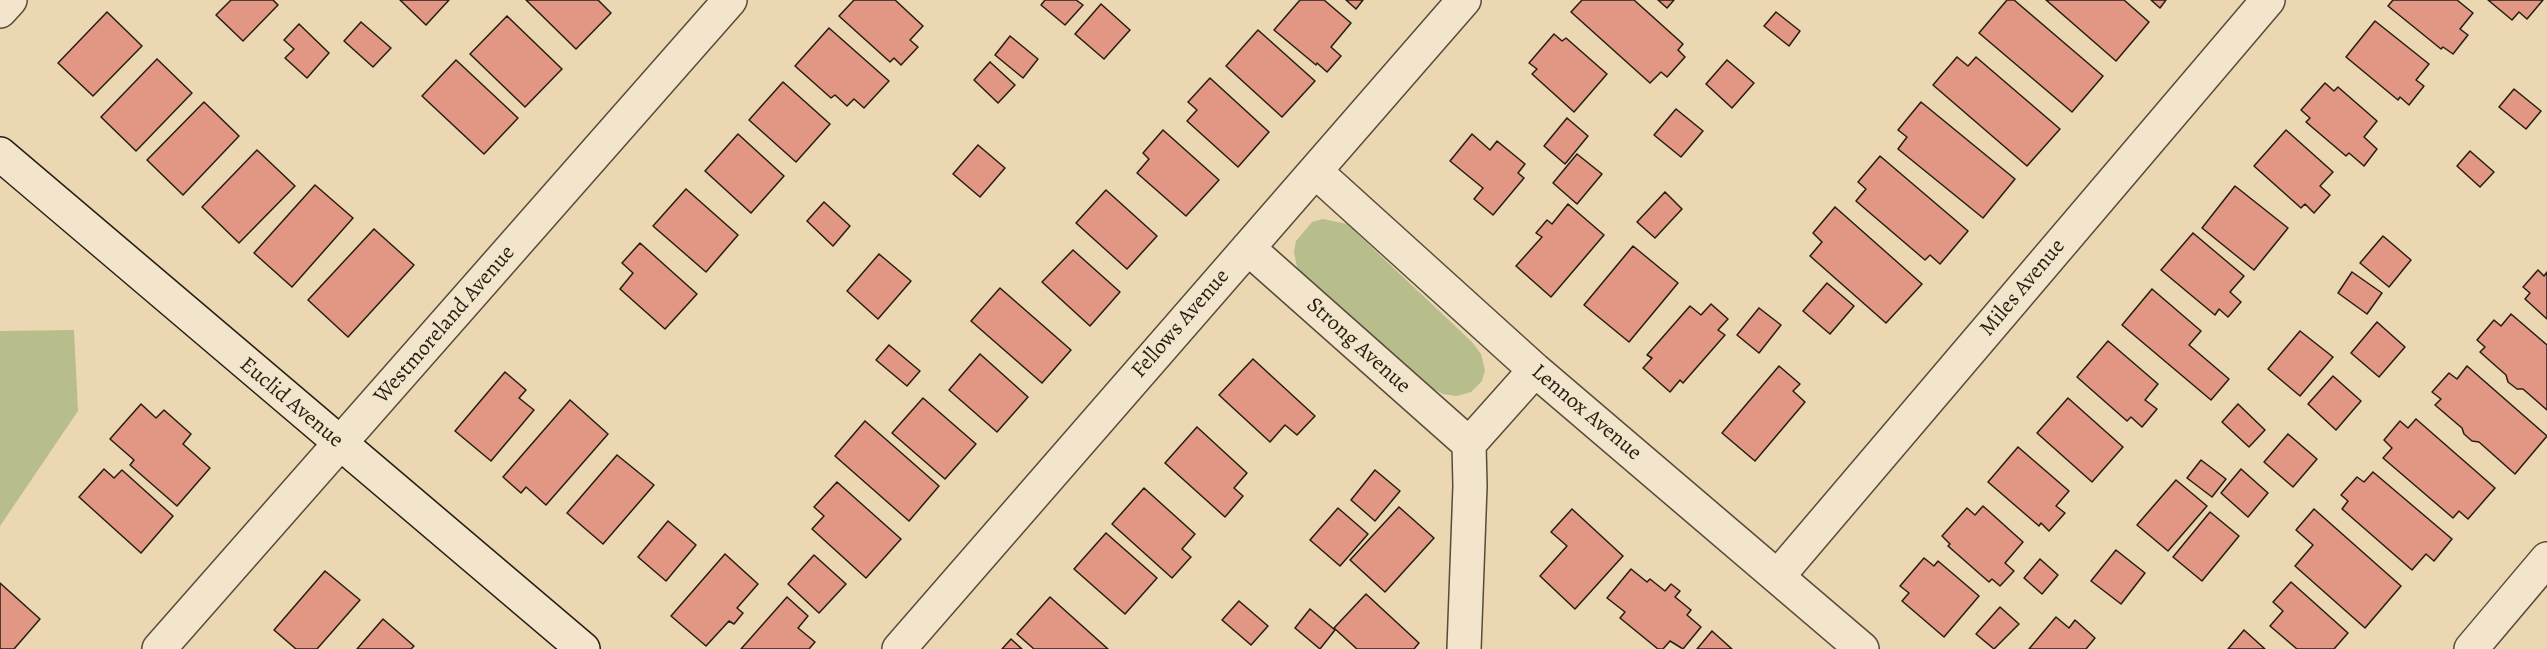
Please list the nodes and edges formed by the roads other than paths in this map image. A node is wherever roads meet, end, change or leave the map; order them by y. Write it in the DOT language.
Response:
graph roads {
  1 [pos="10,0"];
  2 [pos="730,0"];
  3 [pos="1464,0"];
  4 [pos="2268,0"];
  5 [pos="0,11"];
  6 [pos="0,154"];
  7 [pos="1316,171"];
  8 [pos="1248,248"];
  9 [pos="1535,370"];
  10 [pos="340,444"];
  11 [pos="1469,444"];
  12 [pos="2547,559"];
  13 [pos="1778,576"];
  14 [pos="159,649"];
  15 [pos="583,649"];
  16 [pos="899,649"];
  17 [pos="1464,649"];
  18 [pos="1862,649"];
  19 [pos="2471,649"];
  1 -- 5 [label="street"];
  2 -- 10 [label="street, Westmoreland Avenue"];
  3 -- 7 [label="street, Fellows Avenue"];
  4 -- 13 [label="street, Miles Avenue"];
  6 -- 10 [label="street, Euclid Avenue"];
  7 -- 8 [label="street, Fellows Avenue"];
  7 -- 9 [label="street, Lennox Avenue"];
  8 -- 11 [label="street, Strong Avenue"];
  8 -- 16 [label="street, Fellows Avenue"];
  9 -- 11 [label="street"];
  9 -- 13 [label="street, Lennox Avenue"];
  10 -- 14 [label="street, Westmoreland Avenue"];
  10 -- 15 [label="street, Euclid Avenue"];
  11 -- 17 [label="street"];
  12 -- 19 [label="street"];
  13 -- 18 [label="street, Lennox Avenue"];
}
